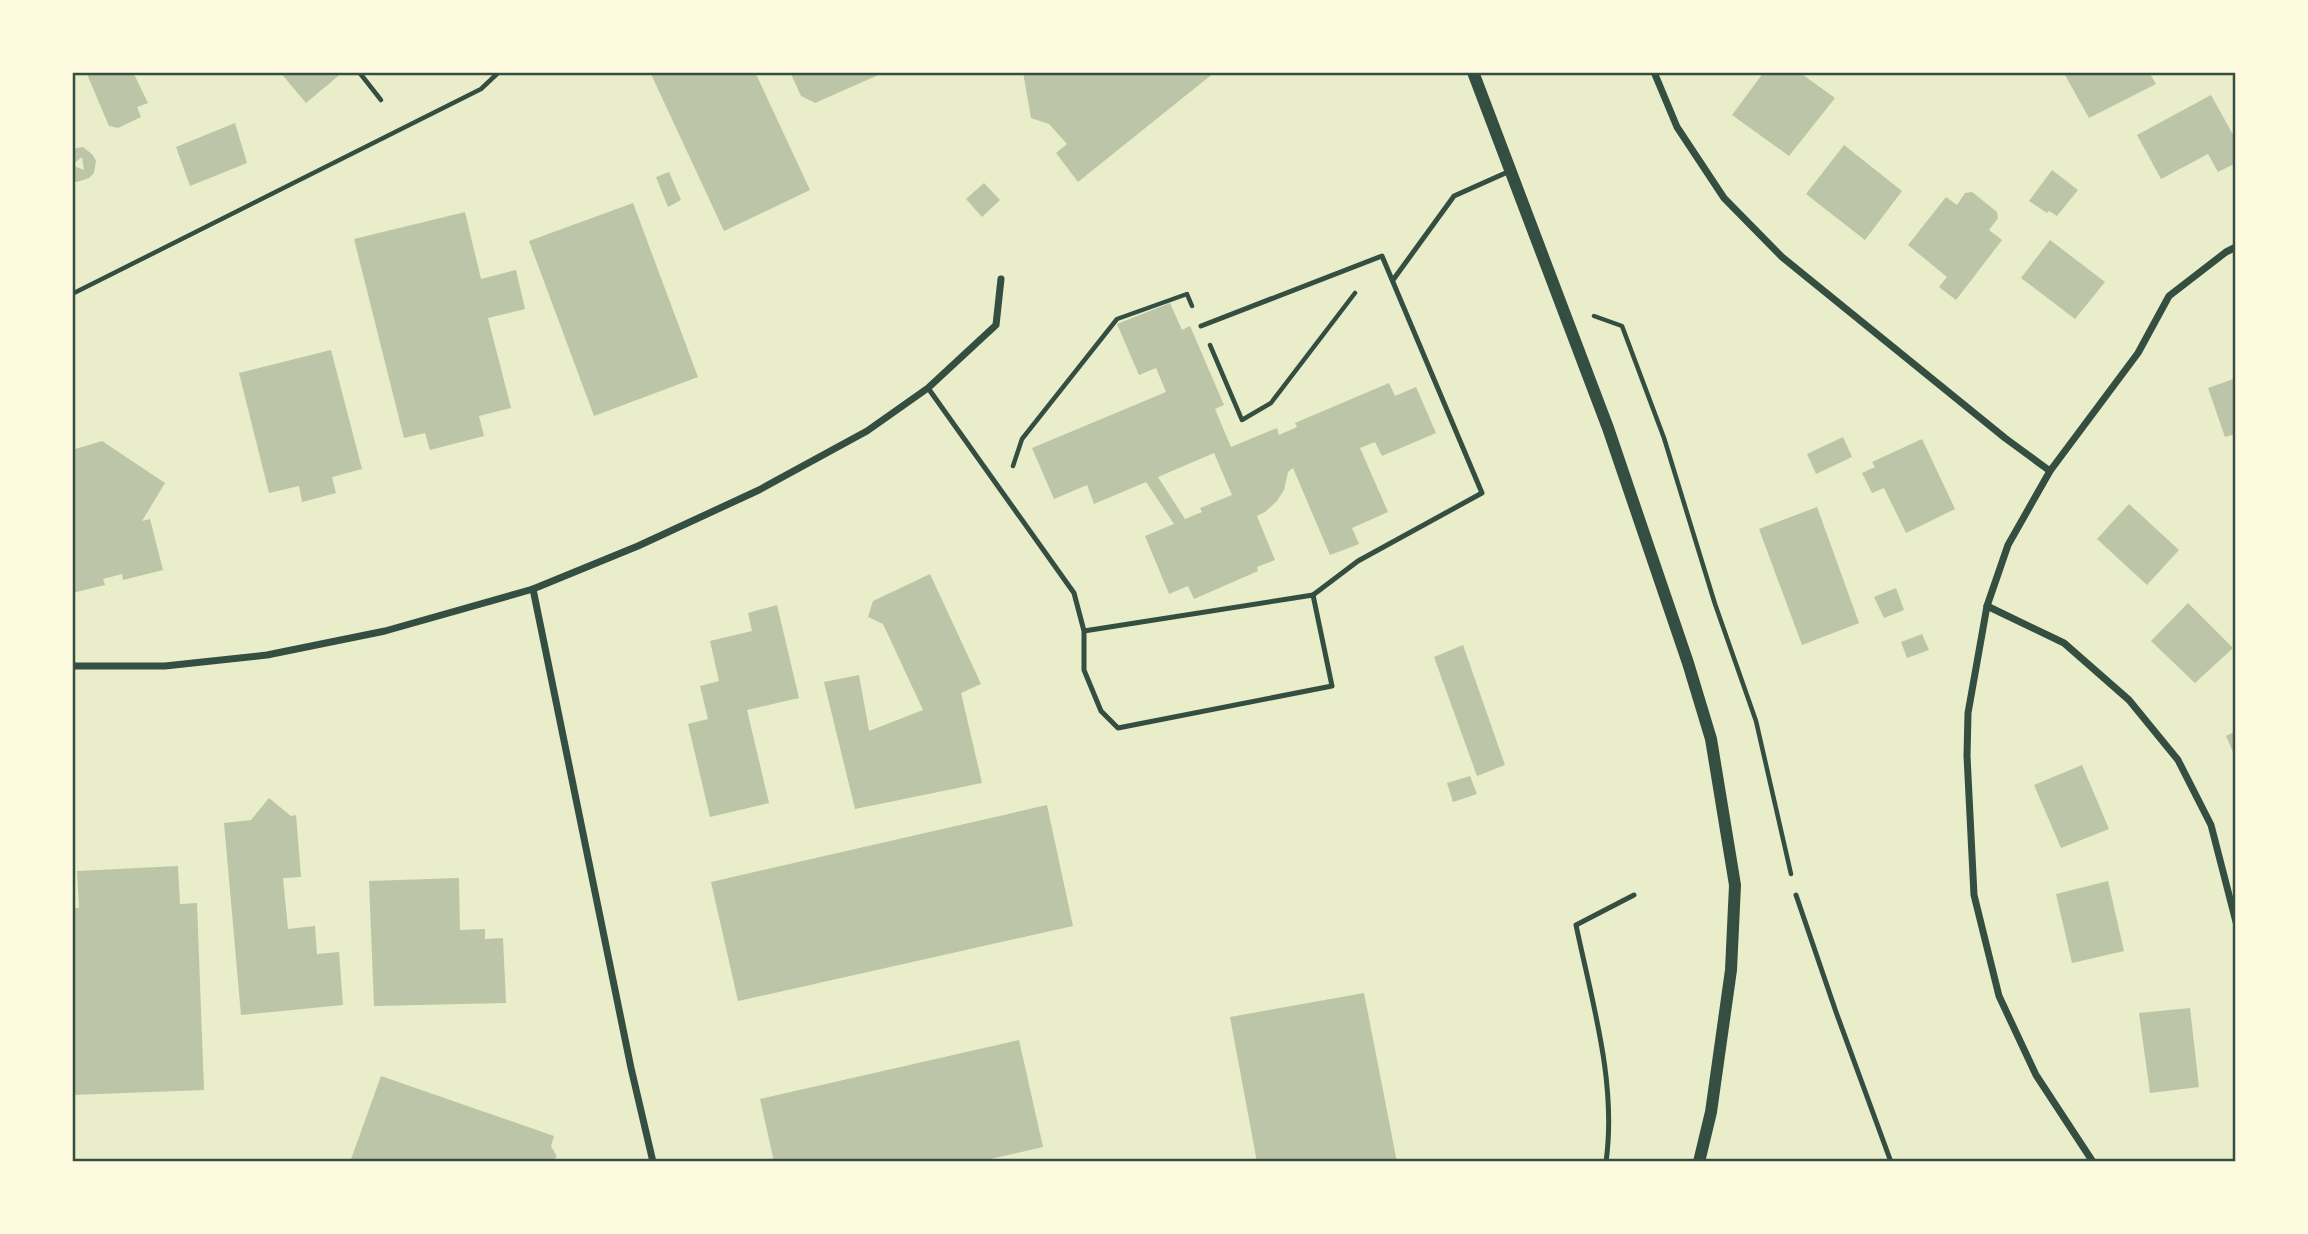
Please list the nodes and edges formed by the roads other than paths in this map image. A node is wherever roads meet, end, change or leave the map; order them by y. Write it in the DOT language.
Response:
graph roads {
  1 [pos="1473,72"];
  2 [pos="1654,72"];
  3 [pos="1510,171"];
  4 [pos="2236,247"];
  5 [pos="1001,279"];
  6 [pos="1393,281"];
  7 [pos="1201,326"];
  8 [pos="928,388"];
  9 [pos="2050,471"];
  10 [pos="534,589"];
  11 [pos="1313,595"];
  12 [pos="1987,606"];
  13 [pos="1084,631"];
  14 [pos="72,666"];
  15 [pos="1634,895"];
  16 [pos="1796,895"];
  17 [pos="2236,922"];
  18 [pos="653,1162"];
  19 [pos="1606,1162"];
  20 [pos="1699,1162"];
  21 [pos="1891,1162"];
  22 [pos="2093,1162"];
  1 -- 3 [label="street"];
  2 -- 9 [label="street"];
  3 -- 6 [label="lane"];
  3 -- 20 [label="street"];
  4 -- 9 [label="street"];
  5 -- 8 [label="street"];
  6 -- 7 [label="lane"];
  6 -- 11 [label="lane"];
  8 -- 10 [label="street"];
  8 -- 13 [label="lane"];
  9 -- 12 [label="street"];
  10 -- 14 [label="street"];
  10 -- 18 [label="street"];
  11 -- 13 [label="lane"];
  11 -- 13 [label="lane"];
  12 -- 17 [label="street"];
  12 -- 22 [label="street"];
  15 -- 19 [label="lane"];
  16 -- 21 [label="lane"];
}
